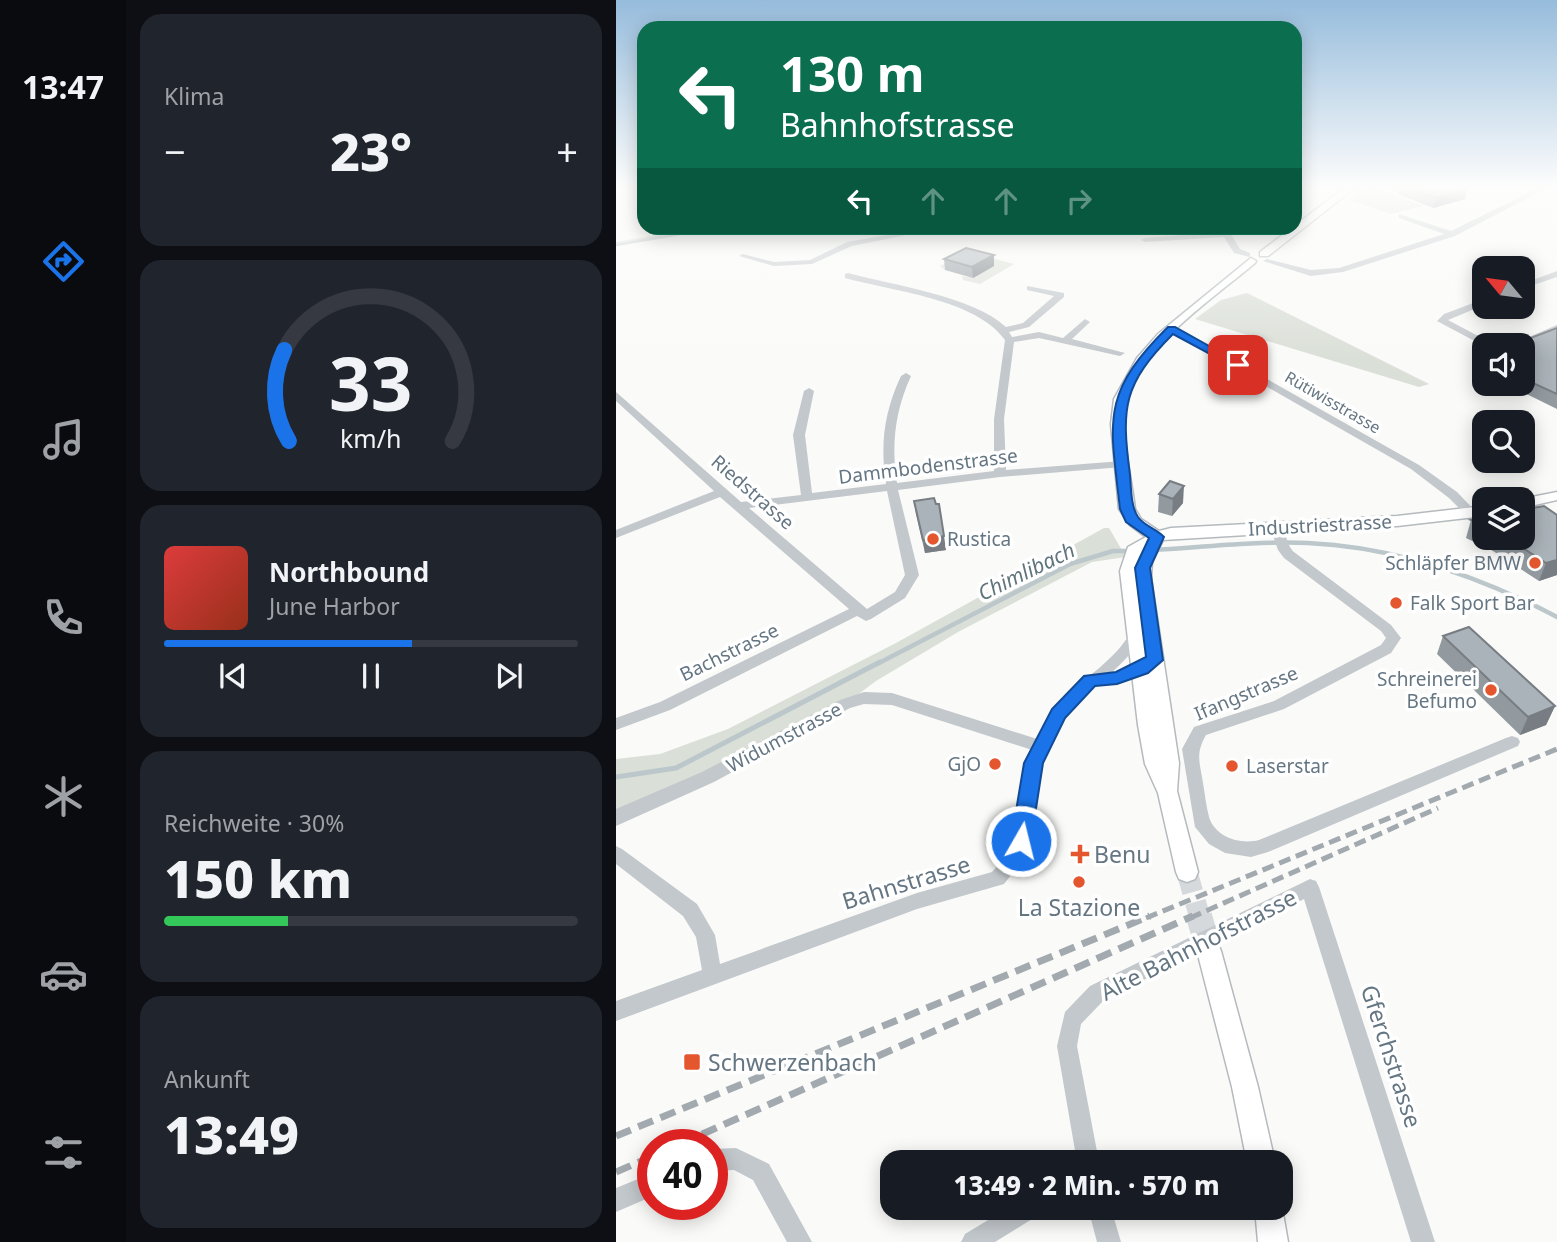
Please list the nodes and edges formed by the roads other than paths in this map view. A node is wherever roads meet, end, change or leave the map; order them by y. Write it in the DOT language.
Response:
graph roads {
  1 [pos="850,244"];
  2 [pos="1232,244"];
  3 [pos="1281,244"];
  4 [pos="1420,244"];
  5 [pos="743,256"];
  6 [pos="1265,257"];
  7 [pos="1249,258"];
  8 [pos="1557,274"];
  9 [pos="848,276"];
  10 [pos="1535,282"];
  11 [pos="1030,288"];
  12 [pos="1472,307"];
  13 [pos="1085,322"];
  14 [pos="1557,328"];
  15 [pos="1172,329"];
  16 [pos="1008,335"];
  17 [pos="1472,336"];
  18 [pos="1535,337"];
  19 [pos="1065,341"];
  20 [pos="1120,353"];
  21 [pos="906,376"];
  22 [pos="809,391"];
  23 [pos="619,401"];
  24 [pos="1122,464"];
  25 [pos="1000,474"];
  26 [pos="892,489"];
  27 [pos="722,492"];
  28 [pos="1557,496"];
  29 [pos="807,498"];
  30 [pos="1535,501"];
  31 [pos="739,506"];
  32 [pos="1472,508"];
  33 [pos="1472,513"];
  34 [pos="616,534"];
  35 [pos="1280,538"];
  36 [pos="1145,548"];
  37 [pos="862,613"];
  38 [pos="1136,637"];
  39 [pos="1151,668"];
  40 [pos="1113,671"];
  41 [pos="1145,701"];
  42 [pos="616,724"];
  43 [pos="1512,742"];
  44 [pos="1040,746"];
  45 [pos="1168,793"];
  46 [pos="616,820"];
  47 [pos="616,854"];
  48 [pos="1187,872"];
  49 [pos="1310,887"];
  50 [pos="1209,951"];
  51 [pos="713,975"];
  52 [pos="616,1011"];
  53 [pos="1086,1150"];
  54 [pos="1258,1150"];
  55 [pos="728,1159"];
  56 [pos="637,1191"];
  57 [pos="616,1200"];
  58 [pos="1009,1220"];
  59 [pos="1103,1220"];
  60 [pos="1270,1220"];
  61 [pos="800,1242"];
  62 [pos="973,1242"];
  63 [pos="1109,1242"];
  64 [pos="1273,1242"];
  65 [pos="1423,1242"];
  1 -- 5 [label="street"];
  2 -- 7 [label="street"];
  3 -- 6 [label="main road"];
  4 -- 6 [label="street"];
  6 -- 7 [label="main road"];
  7 -- 15 [label="main road"];
  8 -- 10 [label="street"];
  9 -- 16 [label="street"];
  11 -- 16 [label="street"];
  12 -- 17 [label="street"];
  13 -- 19 [label="street"];
  14 -- 18 [label="street"];
  15 -- 24 [label="main road"];
  15 -- 32 [label="street, Rütiwisstrasse"];
  16 -- 19 [label="street"];
  16 -- 25 [label="street"];
  19 -- 20 [label="street"];
  21 -- 26 [label="street, Bachstrasse"];
  22 -- 29 [label="street"];
  23 -- 27 [label="street, Riedstrasse"];
  24 -- 25 [label="street, Dammbodenstrasse"];
  24 -- 36 [label="main road"];
  25 -- 26 [label="street, Dammbodenstrasse"];
  26 -- 29 [label="street, Dammbodenstrasse"];
  26 -- 37 [label="street, Bachstrasse"];
  27 -- 31 [label="street, Riedstrasse"];
  27 -- 34 [label="street"];
  28 -- 30 [label="main road"];
  29 -- 31 [label="street, Dammbodenstrasse"];
  31 -- 37 [label="street, Riedstrasse"];
  33 -- 35 [label="main road, Industriestrasse"];
  35 -- 36 [label="main road, Industriestrasse"];
  35 -- 43 [label="street, Ifangstrasse"];
  36 -- 38 [label="main road"];
  36 -- 39 [label="main road"];
  37 -- 42 [label="street, Bachstrasse"];
  38 -- 39 [label="main road"];
  38 -- 40 [label="street"];
  39 -- 40 [label="street, Bahnstrasse"];
  39 -- 41 [label="main road"];
  39 -- 45 [label="main road"];
  40 -- 41 [label="street"];
  40 -- 44 [label="street, Bahnstrasse"];
  41 -- 45 [label="main road"];
  44 -- 46 [label="street, Widumstrasse"];
  44 -- 51 [label="street, Bahnstrasse"];
  45 -- 48 [label="main road"];
  47 -- 51 [label="street"];
  49 -- 53 [label="street, Alte Bahnhofstrasse"];
  49 -- 65 [label="street, Gferchstrasse"];
  50 -- 54 [label="main road"];
  51 -- 52 [label="street, Bahnstrasse"];
  55 -- 61 [label="street"];
  56 -- 57 [label="street"];
  58 -- 62 [label="street"];
  59 -- 63 [label="street"];
  60 -- 64 [label="main road"];
}
